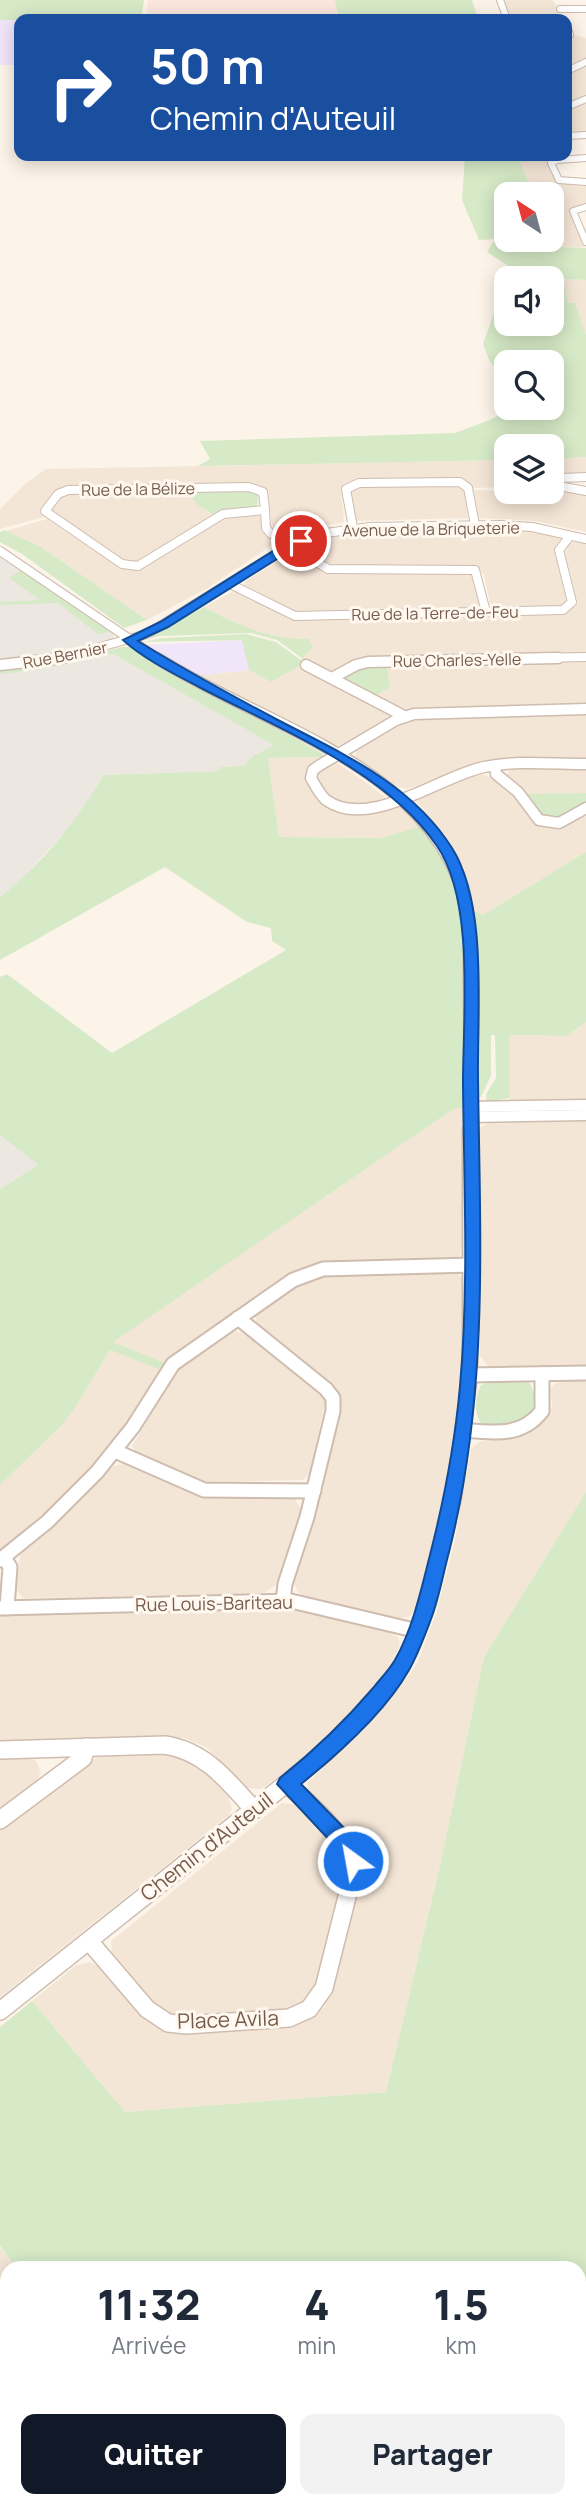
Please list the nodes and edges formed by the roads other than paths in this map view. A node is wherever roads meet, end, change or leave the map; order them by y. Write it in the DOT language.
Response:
graph roads {
  1 [pos="556,0"];
  2 [pos="560,9"];
  3 [pos="586,9"];
  4 [pos="562,14"];
  5 [pos="554,161"];
  6 [pos="586,182"];
  7 [pos="586,207"];
  8 [pos="586,242"];
  9 [pos="586,477"];
  10 [pos="586,491"];
  11 [pos="265,510"];
  12 [pos="475,525"];
  13 [pos="353,528"];
  14 [pos="570,536"];
  15 [pos="586,539"];
  16 [pos="289,546"];
  17 [pos="0,551"];
  18 [pos="230,584"];
  19 [pos="486,612"];
  20 [pos="129,640"];
  21 [pos="586,657"];
  22 [pos="0,665"];
  23 [pos="306,665"];
  24 [pos="332,678"];
  25 [pos="586,709"];
  26 [pos="404,716"];
  27 [pos="337,755"];
  28 [pos="586,764"];
  29 [pos="495,766"];
  30 [pos="401,797"];
  31 [pos="586,808"];
  32 [pos="586,1105"];
  33 [pos="471,1112"];
  34 [pos="586,1115"];
  35 [pos="472,1265"];
  36 [pos="238,1318"];
  37 [pos="586,1373"];
  38 [pos="542,1374"];
  39 [pos="470,1375"];
  40 [pos="464,1430"];
  41 [pos="115,1451"];
  42 [pos="314,1492"];
  43 [pos="2,1558"];
  44 [pos="283,1601"];
  45 [pos="4,1608"];
  46 [pos="418,1631"];
  47 [pos="86,1747"];
  48 [pos="0,1750"];
  49 [pos="287,1784"];
  50 [pos="254,1810"];
  51 [pos="0,1820"];
  52 [pos="89,1941"];
  53 [pos="0,2011"];
  1 -- 2 [label="street"];
  2 -- 3 [label="street"];
  2 -- 4 [label="street"];
  5 -- 6 [label="street"];
  7 -- 8 [label="street"];
  9 -- 10 [label="street"];
  11 -- 11 [label="street, Rue de la Bélize"];
  11 -- 16 [label="street, Rue de la Bélize"];
  12 -- 13 [label="street, Avenue de la Briqueterie"];
  12 -- 13 [label="street"];
  12 -- 14 [label="street, Avenue de la Briqueterie"];
  13 -- 16 [label="street, Avenue de la Briqueterie"];
  14 -- 15 [label="street, Avenue de la Briqueterie"];
  14 -- 19 [label="street, Rue de la Terre-de-Feu"];
  16 -- 18 [label="street, Avenue de la Briqueterie"];
  16 -- 19 [label="street, Rue de la Bélize"];
  17 -- 20 [label="street, Chemin d'Auteuil"];
  18 -- 19 [label="street, Rue de la Terre-de-Feu"];
  18 -- 20 [label="street, Avenue de la Briqueterie"];
  20 -- 22 [label="street, Rue Bernier"];
  20 -- 27 [label="street, Chemin d'Auteuil"];
  21 -- 24 [label="street, Rue Charles-Yelle"];
  23 -- 24 [label="street"];
  24 -- 26 [label="street"];
  25 -- 26 [label="street"];
  26 -- 27 [label="street"];
  27 -- 30 [label="street, Chemin d'Auteuil"];
  27 -- 30 [label="street"];
  28 -- 29 [label="street"];
  29 -- 30 [label="street"];
  29 -- 31 [label="street"];
  30 -- 33 [label="street, Chemin d'Auteuil"];
  32 -- 33 [label="street"];
  33 -- 34 [label="street"];
  33 -- 35 [label="street, Chemin d'Auteuil"];
  35 -- 36 [label="street, Rue Louis-Bariteau"];
  35 -- 39 [label="street, Chemin d'Auteuil"];
  36 -- 41 [label="street, Rue Louis-Bariteau"];
  36 -- 42 [label="street"];
  37 -- 38 [label="street"];
  38 -- 39 [label="street"];
  38 -- 40 [label="street"];
  39 -- 40 [label="street, Chemin d'Auteuil"];
  40 -- 46 [label="street, Chemin d'Auteuil"];
  41 -- 42 [label="street"];
  41 -- 43 [label="street, Rue Louis-Bariteau"];
  42 -- 44 [label="street"];
  43 -- 45 [label="street, Rue Louis-Bariteau"];
  44 -- 45 [label="street, Rue Louis-Bariteau"];
  44 -- 46 [label="street, Rue Louis-Bariteau"];
  46 -- 49 [label="street, Chemin d'Auteuil"];
  47 -- 48 [label="street"];
  47 -- 50 [label="street"];
  47 -- 51 [label="street"];
  49 -- 50 [label="street, Chemin d'Auteuil"];
  49 -- 52 [label="street, Place Avila"];
  50 -- 52 [label="street, Chemin d'Auteuil"];
  52 -- 53 [label="street, Chemin d'Auteuil"];
}
